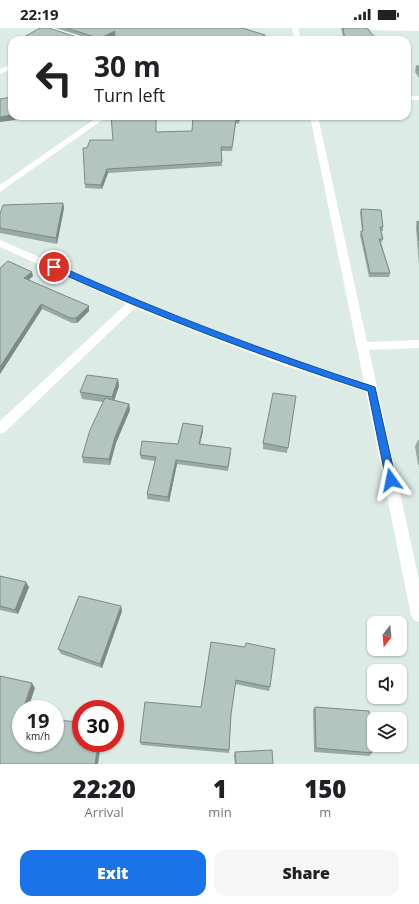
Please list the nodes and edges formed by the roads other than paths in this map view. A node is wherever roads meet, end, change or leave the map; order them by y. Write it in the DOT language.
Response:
graph roads {
  1 [pos="46,28"];
  2 [pos="372,28"];
  3 [pos="419,29"];
  4 [pos="70,35"];
  5 [pos="74,36"];
  6 [pos="98,120"];
  7 [pos="315,120"];
  8 [pos="0,189"];
  9 [pos="0,243"];
  10 [pos="133,303"];
  11 [pos="419,344"];
  12 [pos="362,346"];
  13 [pos="372,389"];
  14 [pos="0,429"];
  15 [pos="419,615"];
  1 -- 4 [label="street"];
  2 -- 3 [label="street"];
  4 -- 5 [label="street"];
  6 -- 8 [label="street"];
  7 -- 12 [label="street"];
  9 -- 10 [label="street"];
  10 -- 13 [label="street"];
  10 -- 14 [label="street"];
  11 -- 12 [label="street"];
  12 -- 13 [label="street"];
  13 -- 15 [label="street"];
}
